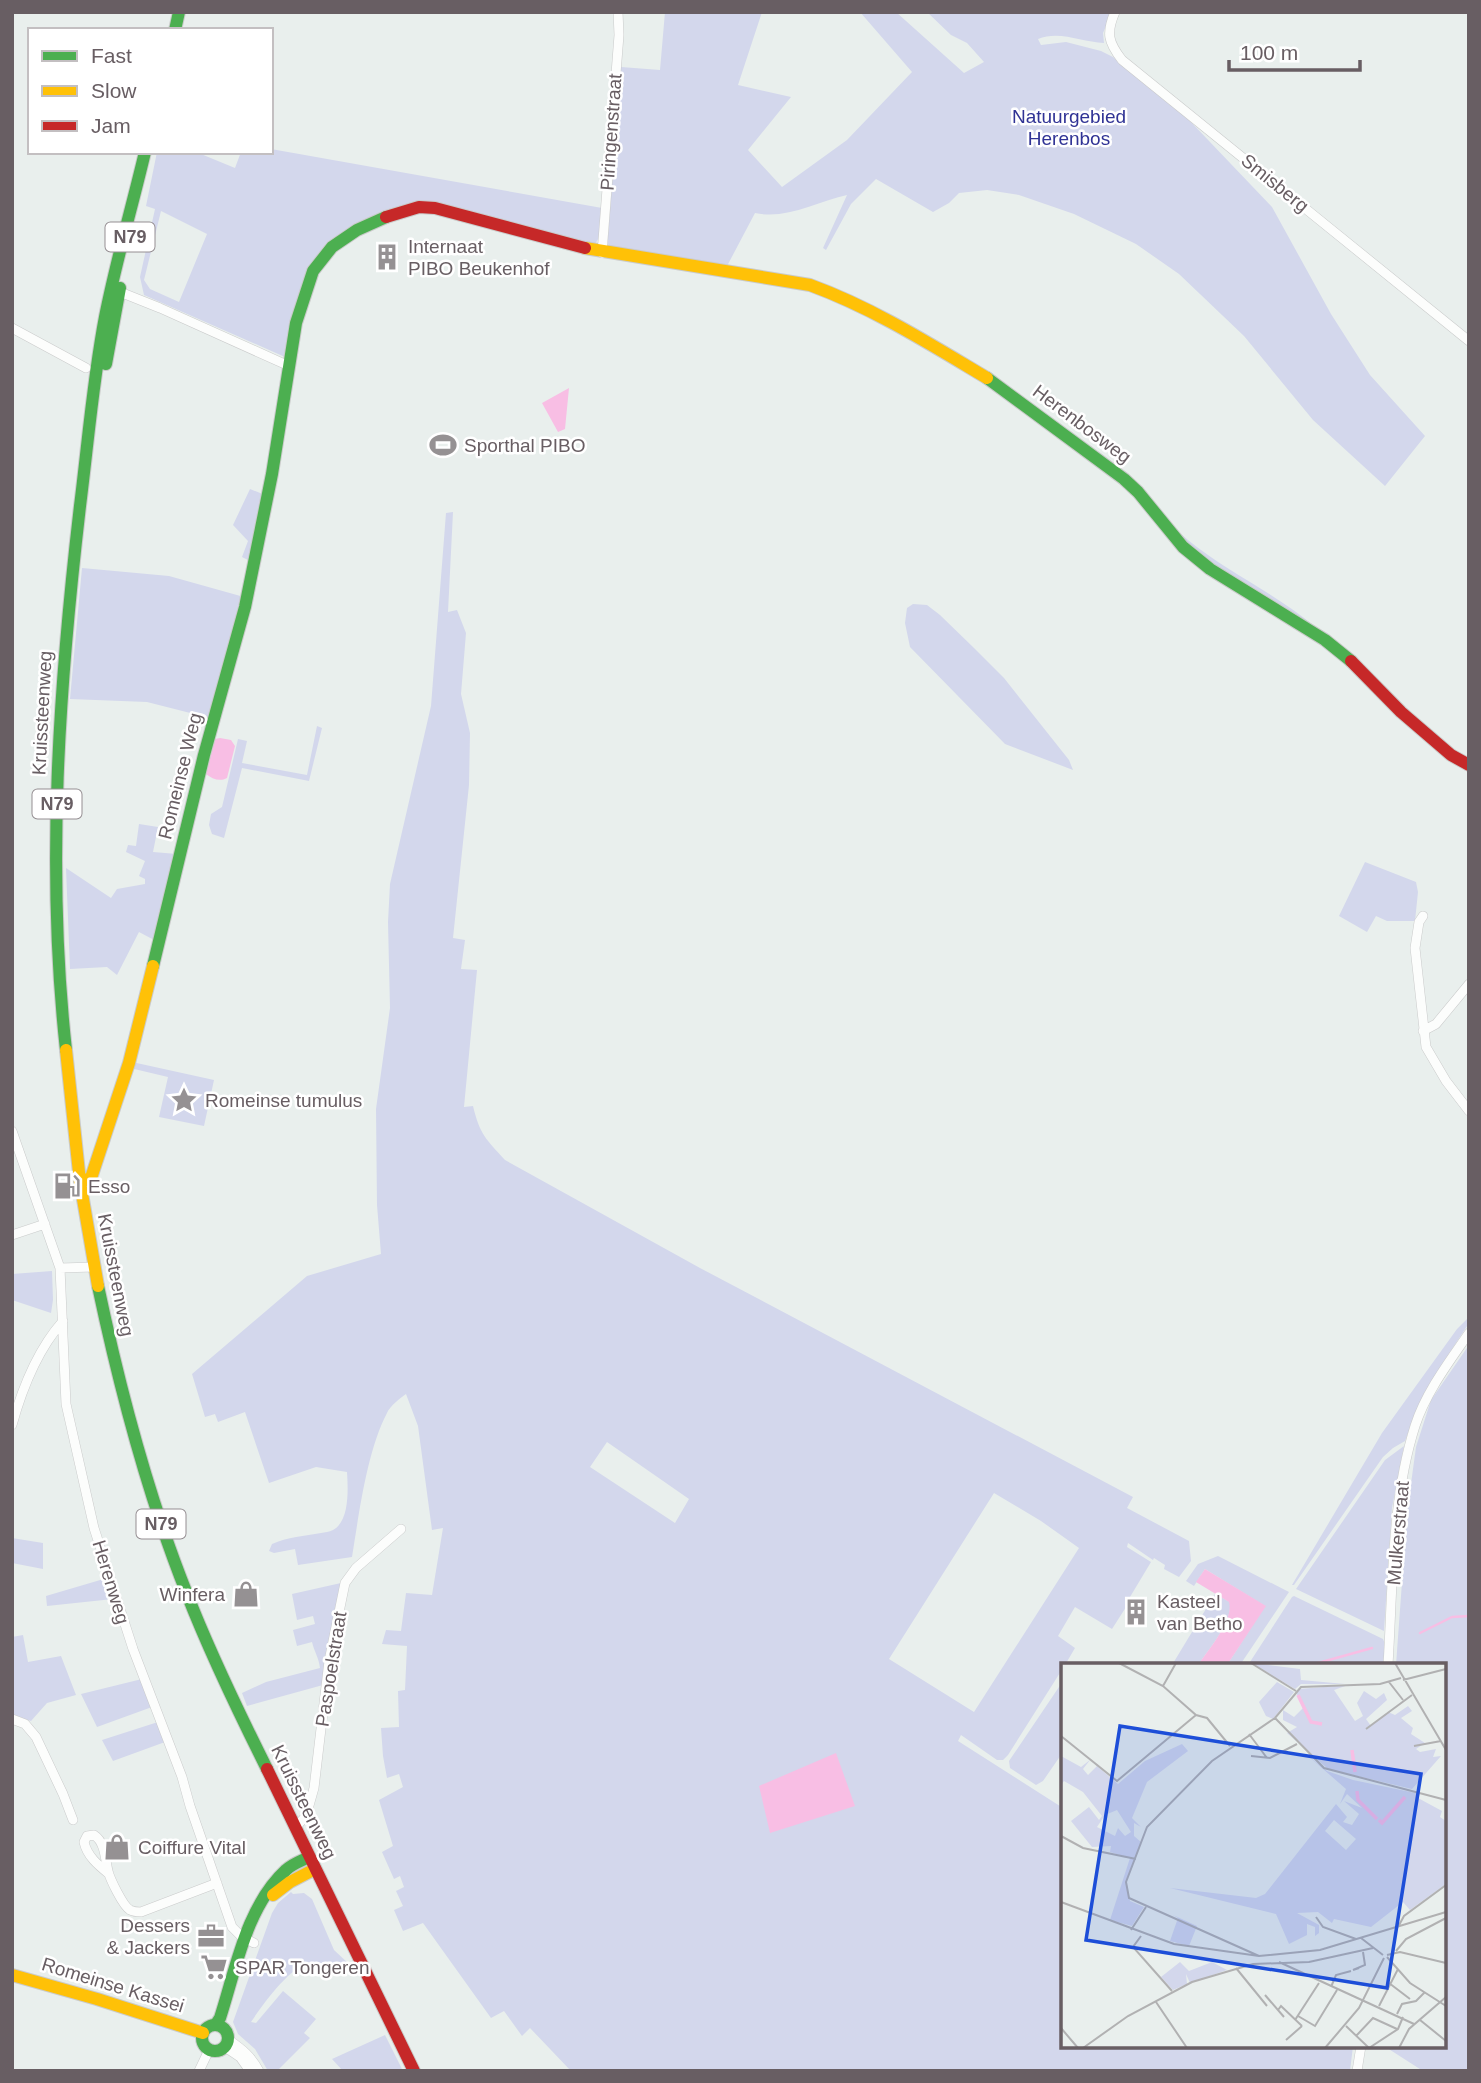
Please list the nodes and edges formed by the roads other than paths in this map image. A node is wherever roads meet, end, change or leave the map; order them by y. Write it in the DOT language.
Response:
graph roads {
  1 [pos="618,12"];
  2 [pos="1115,12"];
  3 [pos="145,154"];
  4 [pos="602,253"];
  5 [pos="115,290"];
  6 [pos="12,328"];
  7 [pos="1469,341"];
  8 [pos="289,366"];
  9 [pos="86,368"];
  10 [pos="1468,761"];
  11 [pos="1423,916"];
  12 [pos="1469,984"];
  13 [pos="1423,1031"];
  14 [pos="1469,1111"];
  15 [pos="12,1131"];
  16 [pos="79,1182"];
  17 [pos="45,1224"];
  18 [pos="12,1235"];
  19 [pos="94,1267"];
  20 [pos="60,1268"];
  21 [pos="63,1321"];
  22 [pos="1469,1333"];
  23 [pos="12,1425"];
  24 [pos="401,1529"];
  25 [pos="1388,1663"];
  26 [pos="12,1719"];
  27 [pos="73,1821"];
  28 [pos="295,1828"];
  29 [pos="309,1857"];
  30 [pos="316,1869"];
  31 [pos="109,1874"];
  32 [pos="217,1883"];
  33 [pos="250,1941"];
  34 [pos="12,1975"];
  35 [pos="203,2033"];
  36 [pos="223,2035"];
  37 [pos="1360,2048"];
  38 [pos="209,2050"];
  39 [pos="199,2071"];
  40 [pos="250,2071"];
  41 [pos="259,2071"];
  42 [pos="414,2071"];
  43 [pos="1357,2071"];
  1 -- 4 [label="street, Piringenstraat"];
  2 -- 7 [label="street, Smisberg"];
  3 -- 5 [label="main road, Kruissteenweg / N79"];
  4 -- 8 [label="main road, Herenbosweg"];
  4 -- 10 [label="main road, Herenbosweg"];
  5 -- 8 [label="street"];
  5 -- 16 [label="main road, Kruissteenweg / N79"];
  6 -- 9 [label="street"];
  8 -- 16 [label="main road, Romeinse Weg"];
  11 -- 13 [label="street"];
  12 -- 13 [label="street"];
  13 -- 14 [label="street"];
  15 -- 17 [label="street, Herenweg"];
  16 -- 19 [label="main road, Kruissteenweg / N79"];
  17 -- 18 [label="street"];
  17 -- 20 [label="street, Herenweg"];
  19 -- 20 [label="street"];
  19 -- 28 [label="main road, Kruissteenweg / N79"];
  20 -- 21 [label="street, Herenweg"];
  21 -- 23 [label="street"];
  21 -- 32 [label="street, Herenweg"];
  22 -- 25 [label="street, Mulkerstraat"];
  24 -- 28 [label="street, Paspoelstraat"];
  26 -- 27 [label="street"];
  28 -- 29 [label="main road, Kruissteenweg / N79"];
  29 -- 30 [label="main road, Kruissteenweg / N79"];
  29 -- 33 [label="main road"];
  30 -- 33 [label="main road"];
  30 -- 42 [label="main road, Kruissteenweg / N79"];
  31 -- 32 [label="street"];
  32 -- 33 [label="street, Herenweg"];
  33 -- 36 [label="main road"];
  34 -- 35 [label="main road, Romeinse Kassei"];
  35 -- 36 [label="main road, Romeinse Kassei"];
  35 -- 38 [label="main road, Romeinse Kassei"];
  36 -- 38 [label="main road"];
  36 -- 40 [label="street"];
  36 -- 41 [label="street"];
  37 -- 43 [label="street"];
  38 -- 39 [label="street"];
}
